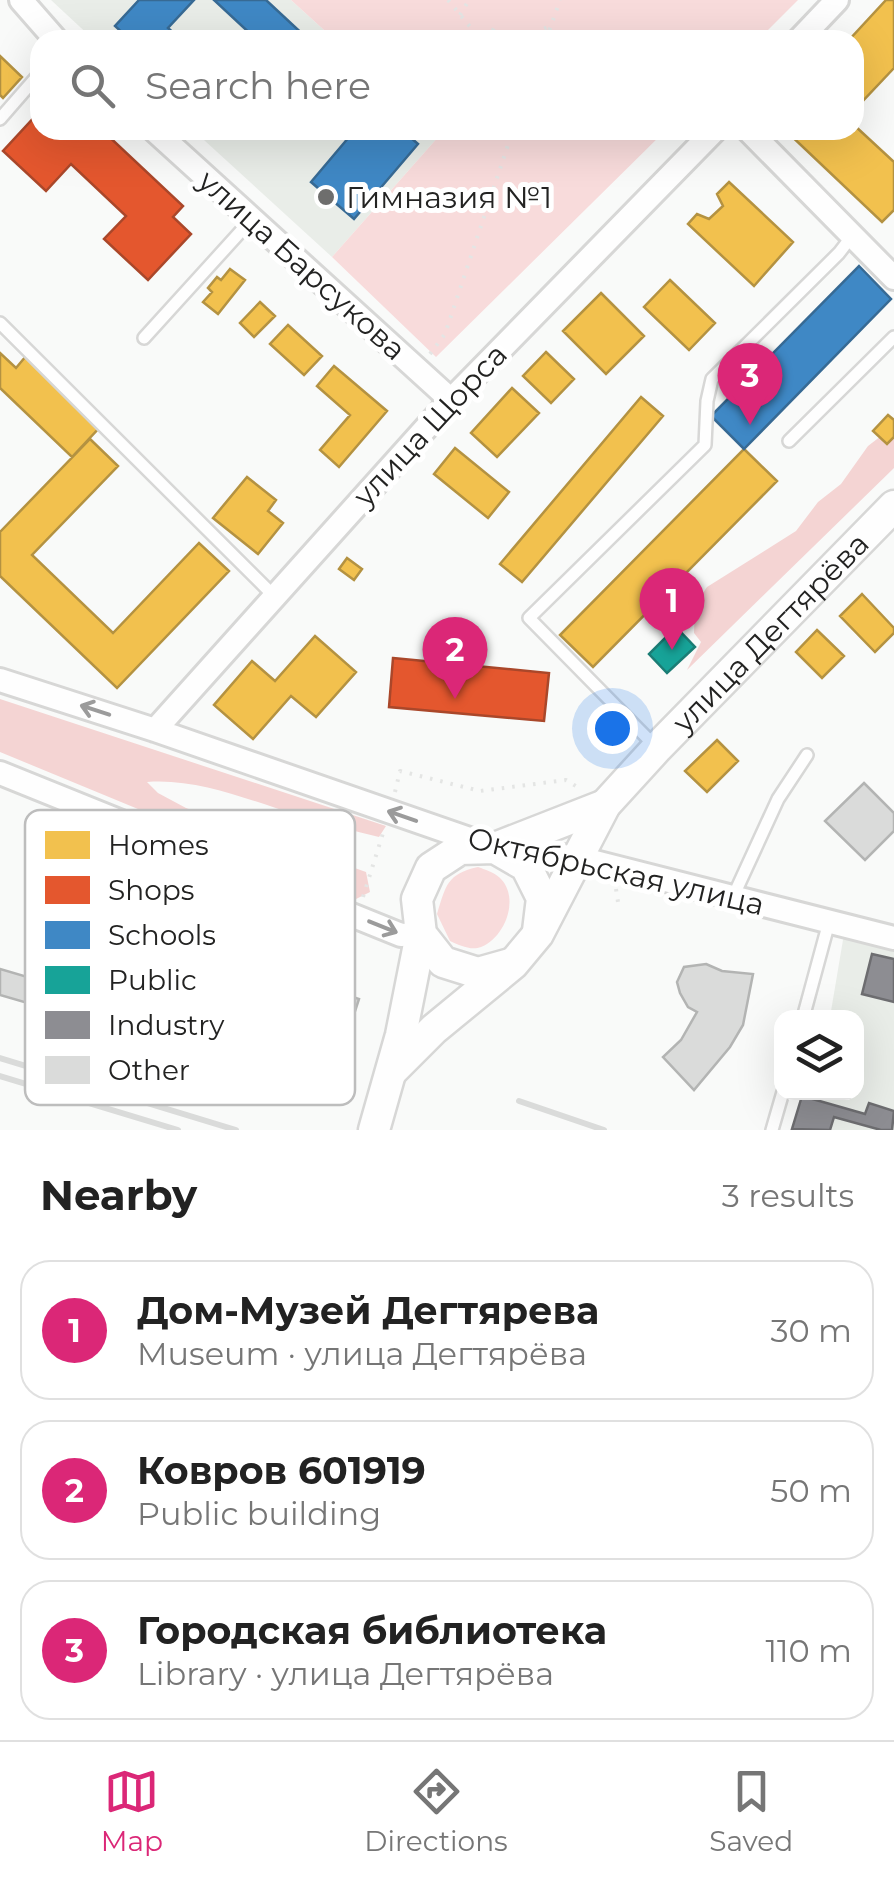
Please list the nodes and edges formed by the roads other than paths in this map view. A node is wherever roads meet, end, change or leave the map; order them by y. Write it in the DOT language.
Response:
graph roads {
  1 [pos="21,0"];
  2 [pos="836,0"];
  3 [pos="47,30"];
  4 [pos="808,30"];
  5 [pos="30,84"];
  6 [pos="0,119"];
  7 [pos="165,140"];
  8 [pos="705,140"];
  9 [pos="758,140"];
  10 [pos="252,219"];
  11 [pos="852,236"];
  12 [pos="894,278"];
  13 [pos="0,323"];
  14 [pos="144,338"];
  15 [pos="891,346"];
  16 [pos="450,400"];
  17 [pos="789,442"];
  18 [pos="894,506"];
  19 [pos="274,596"];
  20 [pos="0,680"];
  21 [pos="155,730"];
  22 [pos="657,748"];
  23 [pos="807,755"];
  24 [pos="0,773"];
  25 [pos="605,806"];
  26 [pos="92,810"];
  27 [pos="494,848"];
  28 [pos="579,858"];
  29 [pos="733,897"];
  30 [pos="355,916"];
  31 [pos="829,922"];
  32 [pos="420,934"];
  33 [pos="538,934"];
  34 [pos="894,938"];
  35 [pos="513,964"];
  36 [pos="805,1010"];
  37 [pos="392,1071"];
  38 [pos="781,1100"];
  39 [pos="374,1130"];
  40 [pos="772,1130"];
  1 -- 3 [label="street"];
  2 -- 4 [label="street"];
  5 -- 6 [label="lane"];
  7 -- 10 [label="street, улица Барсукова"];
  8 -- 16 [label="street, улица Щорса"];
  9 -- 11 [label="street"];
  10 -- 14 [label="lane"];
  10 -- 16 [label="street, улица Барсукова"];
  11 -- 12 [label="street"];
  11 -- 22 [label="lane"];
  13 -- 19 [label="lane"];
  15 -- 17 [label="lane"];
  16 -- 19 [label="street, улица Щорса"];
  18 -- 22 [label="main road, улица Дегтярёва"];
  19 -- 21 [label="street, улица Щорса"];
  21 -- 20 [label="street, Октябрьская улица, one-way"];
  27 -- 21 [label="street, Октябрьская улица, one-way"];
  22 -- 25 [label="main road, улица Дегтярёва"];
  23 -- 29 [label="lane"];
  24 -- 26 [label="street, one-way"];
  25 -- 27 [label="main road, улица Дегтярёва"];
  25 -- 28 [label="main road, улица Дегтярёва"];
  27 -- 28 [label="street, Октябрьская улица"];
  27 -- 32 [label="main road"];
  27 -- 33 [label="main road"];
  28 -- 29 [label="street, Октябрьская улица"];
  28 -- 33 [label="main road, улица Дегтярёва"];
  29 -- 31 [label="street, Октябрьская улица"];
  30 -- 32 [label="street, one-way"];
  31 -- 34 [label="street, Октябрьская улица"];
  31 -- 36 [label="lane"];
  32 -- 35 [label="main road"];
  32 -- 37 [label="main road"];
  33 -- 35 [label="main road"];
  35 -- 37 [label="main road"];
  37 -- 39 [label="main road"];
  38 -- 40 [label="lane"];
}
